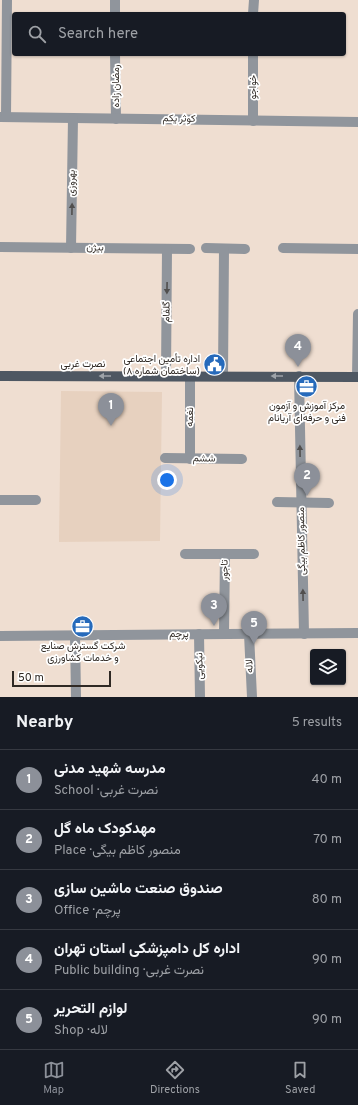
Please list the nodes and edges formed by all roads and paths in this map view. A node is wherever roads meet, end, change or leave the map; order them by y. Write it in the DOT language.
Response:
graph roads {
  1 [pos="7,0"];
  2 [pos="115,0"];
  3 [pos="254,0"];
  4 [pos="116,12"];
  5 [pos="254,12"];
  6 [pos="116,56"];
  7 [pos="253,56"];
  8 [pos="3,117"];
  9 [pos="73,118"];
  10 [pos="116,119"];
  11 [pos="253,120"];
  12 [pos="358,122"];
  13 [pos="0,247"];
  14 [pos="71,248"];
  15 [pos="206,248"];
  16 [pos="283,248"];
  17 [pos="167,249"];
  18 [pos="190,249"];
  19 [pos="224,249"];
  20 [pos="245,249"];
  21 [pos="358,249"];
  22 [pos="358,314"];
  23 [pos="0,376"];
  24 [pos="166,376"];
  25 [pos="190,376"];
  26 [pos="223,376"];
  27 [pos="299,376"];
  28 [pos="357,376"];
  29 [pos="165,458"];
  30 [pos="190,458"];
  31 [pos="242,459"];
  32 [pos="0,500"];
  33 [pos="36,500"];
  34 [pos="277,502"];
  35 [pos="301,502"];
  36 [pos="329,503"];
  37 [pos="185,554"];
  38 [pos="225,554"];
  39 [pos="254,554"];
  40 [pos="358,633"];
  41 [pos="199,634"];
  42 [pos="224,634"];
  43 [pos="249,634"];
  44 [pos="304,634"];
  45 [pos="75,635"];
  46 [pos="0,636"];
  47 [pos="76,697"];
  48 [pos="200,697"];
  49 [pos="252,697"];
  1 -- 8 [label="street"];
  2 -- 4 [label="street"];
  3 -- 5 [label="street"];
  6 -- 10 [label="street, رمضان زاده"];
  7 -- 11 [label="street, خواجو"];
  8 -- 9 [label="street, کوثر یکم"];
  9 -- 10 [label="street, کوثر یکم"];
  14 -- 9 [label="street, بهروزی, one-way"];
  10 -- 11 [label="street, کوثر یکم"];
  11 -- 12 [label="street, کوثر یکم"];
  13 -- 14 [label="street, بیژن"];
  14 -- 17 [label="street, بیژن"];
  15 -- 19 [label="street"];
  16 -- 21 [label="street"];
  17 -- 18 [label="street, بیژن"];
  17 -- 24 [label="street, گلفام, one-way"];
  19 -- 20 [label="street"];
  19 -- 26 [label="street"];
  22 -- 28 [label="street"];
  24 -- 23 [label="main road, نصرت غربی, one-way"];
  24 -- 25 [label="main road, نصرت غربی"];
  25 -- 26 [label="main road, نصرت غربی"];
  25 -- 30 [label="street, نغمه"];
  27 -- 26 [label="main road, نصرت غربی, one-way"];
  27 -- 28 [label="main road, نصرت غربی"];
  35 -- 27 [label="street, منصور کاظم بیگی, one-way"];
  29 -- 30 [label="street, ششم"];
  30 -- 31 [label="street, ششم"];
  32 -- 33 [label="street"];
  34 -- 35 [label="street"];
  35 -- 36 [label="street"];
  44 -- 35 [label="street, منصور کاظم بیگی, one-way"];
  37 -- 38 [label="street"];
  38 -- 39 [label="street"];
  38 -- 42 [label="street, تاجور"];
  40 -- 44 [label="street, پرچم"];
  41 -- 42 [label="street, پرچم"];
  41 -- 45 [label="street, پرچم"];
  41 -- 48 [label="street, نیکویی"];
  42 -- 43 [label="street, پرچم"];
  43 -- 44 [label="street, پرچم"];
  43 -- 49 [label="street, لاله"];
  45 -- 46 [label="street, پرچم"];
  45 -- 47 [label="street"];
}
